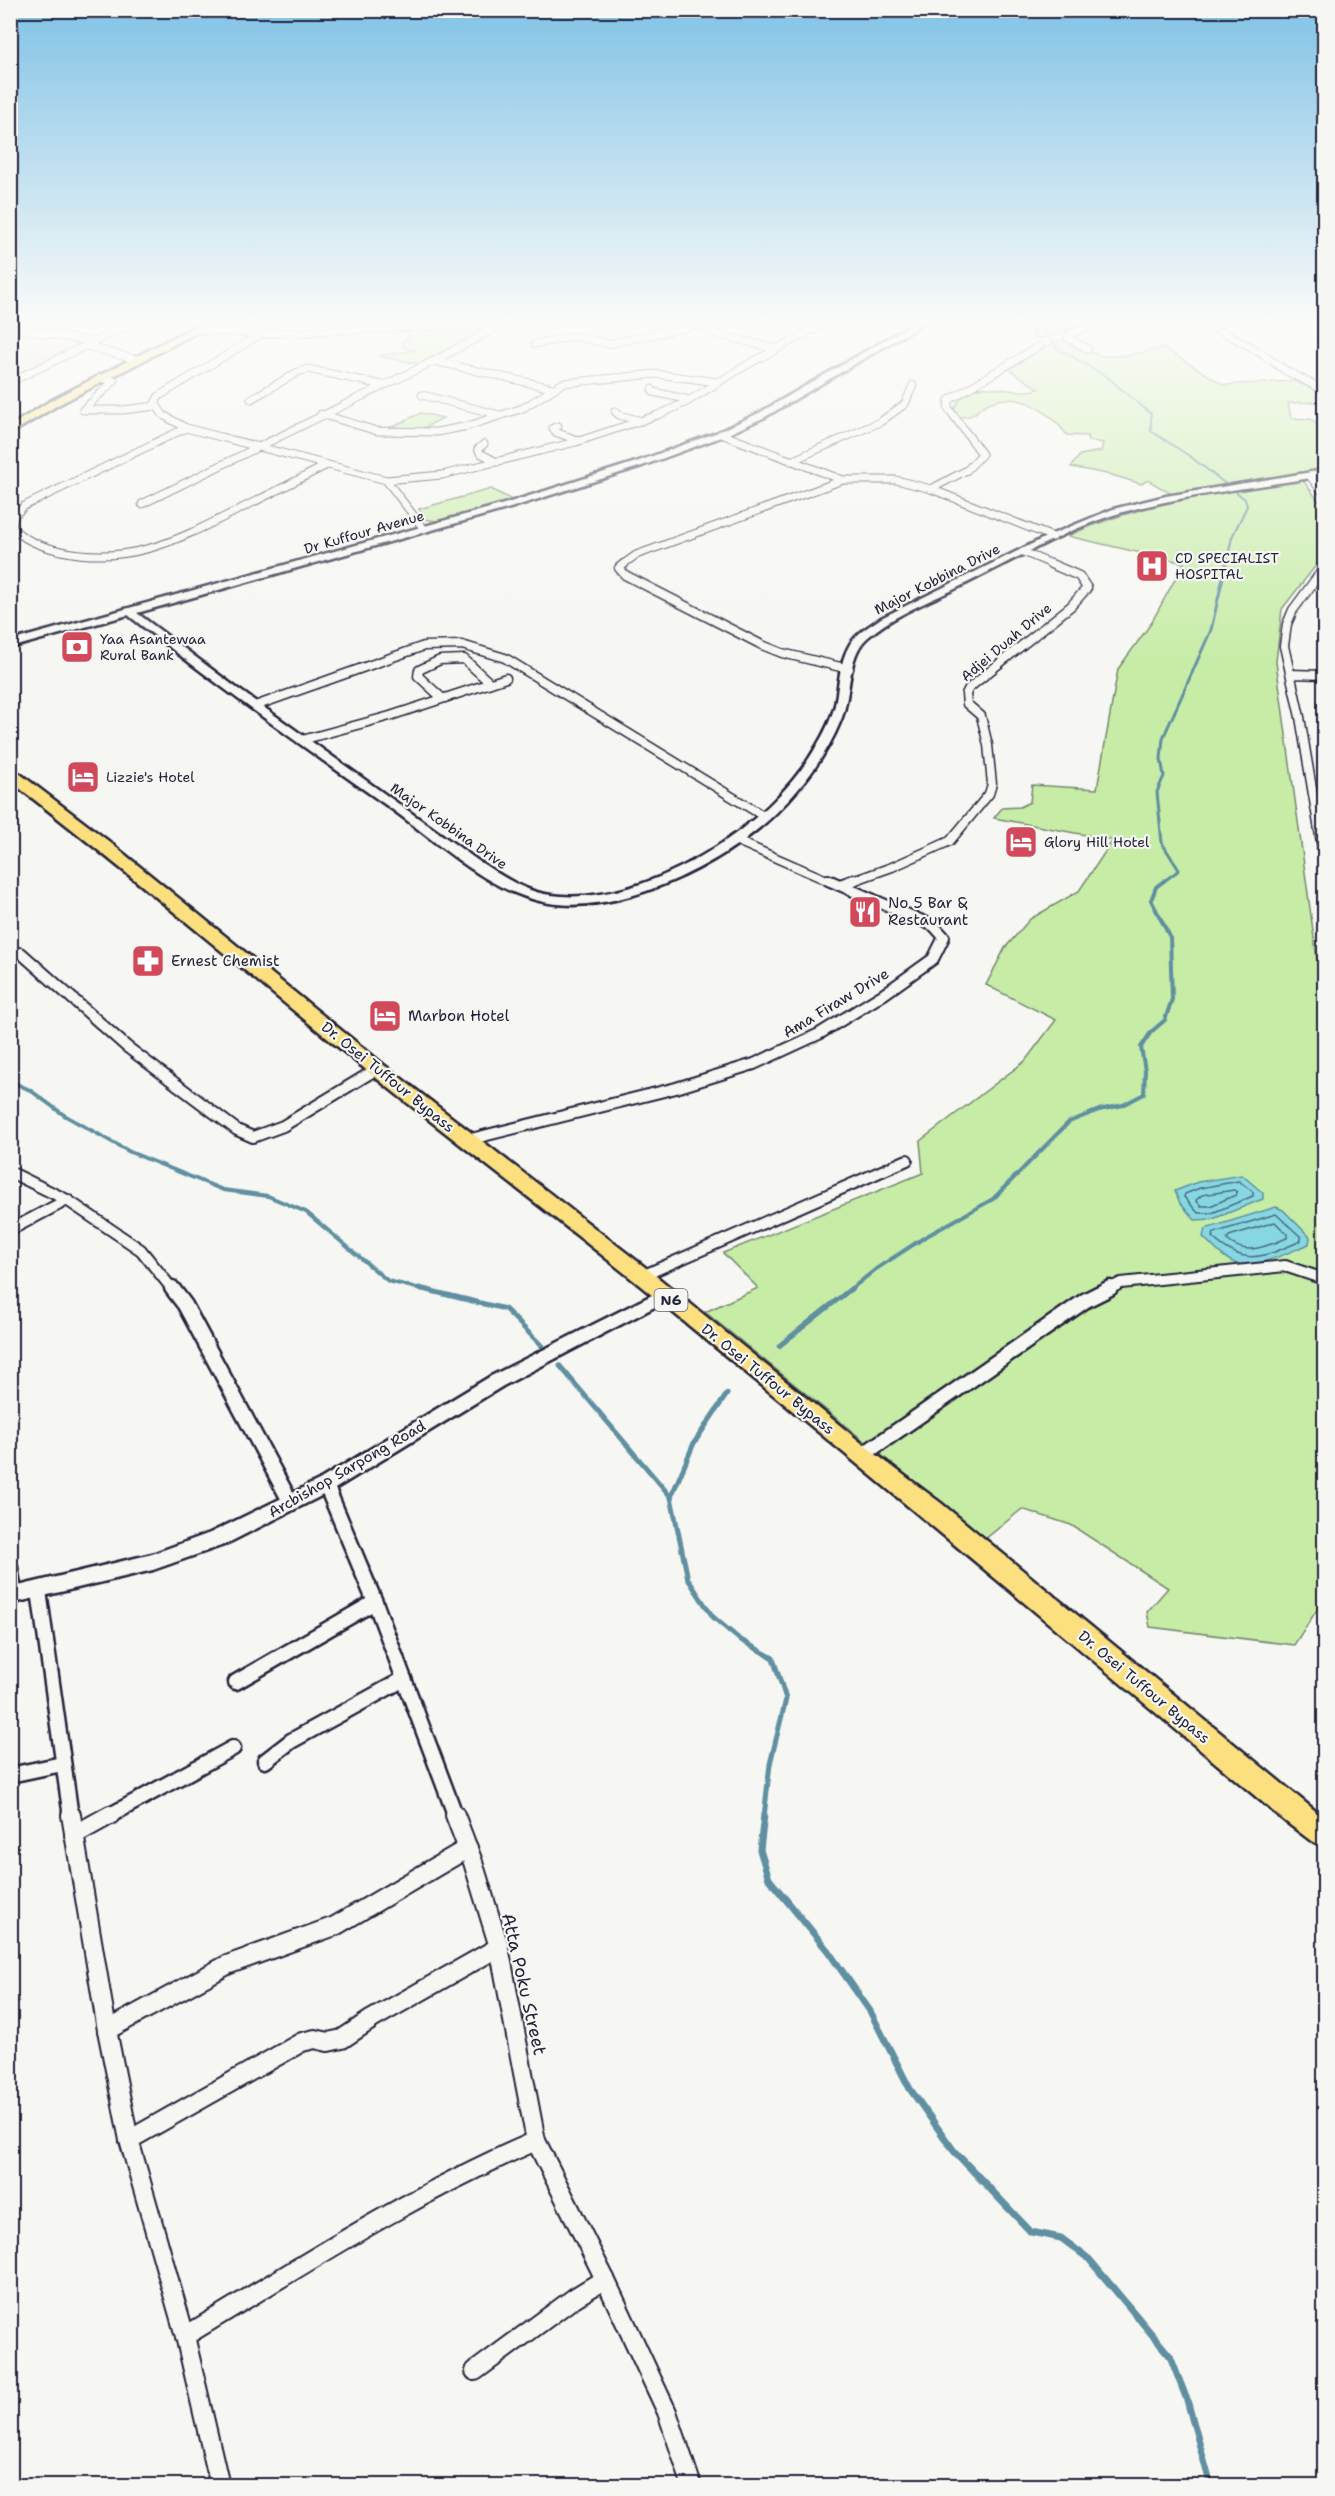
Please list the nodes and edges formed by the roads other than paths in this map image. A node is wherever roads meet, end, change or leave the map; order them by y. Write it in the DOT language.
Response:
graph roads {
  1 [pos="170,435"];
  2 [pos="216,435"];
  3 [pos="278,435"];
  4 [pos="565,435"];
  5 [pos="597,435"];
  6 [pos="717,435"];
  7 [pos="725,435"];
  8 [pos="853,435"];
  9 [pos="967,435"];
  10 [pos="580,441"];
  11 [pos="484,444"];
  12 [pos="257,446"];
  13 [pos="790,461"];
  14 [pos="497,462"];
  15 [pos="327,465"];
  16 [pos="1324,473"];
  17 [pos="1310,476"];
  18 [pos="386,480"];
  19 [pos="843,480"];
  20 [pos="932,489"];
  21 [pos="1324,494"];
  22 [pos="142,504"];
  23 [pos="424,529"];
  24 [pos="1053,537"];
  25 [pos="1023,552"];
  26 [pos="1324,568"];
  27 [pos="130,612"];
  28 [pos="10,645"];
  29 [pos="849,669"];
  30 [pos="1291,674"];
  31 [pos="1324,675"];
  32 [pos="506,678"];
  33 [pos="490,684"];
  34 [pos="442,698"];
  35 [pos="255,706"];
  36 [pos="302,740"];
  37 [pos="10,773"];
  38 [pos="765,817"];
  39 [pos="735,840"];
  40 [pos="1324,860"];
  41 [pos="840,885"];
  42 [pos="21,952"];
  43 [pos="377,1069"];
  44 [pos="467,1140"];
  45 [pos="907,1160"];
  46 [pos="10,1172"];
  47 [pos="67,1200"];
  48 [pos="10,1230"];
  49 [pos="642,1276"];
  50 [pos="1324,1279"];
  51 [pos="664,1294"];
  52 [pos="861,1456"];
  53 [pos="326,1485"];
  54 [pos="291,1503"];
  55 [pos="10,1568"];
  56 [pos="39,1591"];
  57 [pos="13,1596"];
  58 [pos="375,1602"];
  59 [pos="404,1679"];
  60 [pos="236,1682"];
  61 [pos="233,1748"];
  62 [pos="265,1761"];
  63 [pos="63,1764"];
  64 [pos="10,1775"];
  65 [pos="1324,1834"];
  66 [pos="74,1835"];
  67 [pos="468,1848"];
  68 [pos="499,1947"];
  69 [pos="106,2030"];
  70 [pos="129,2140"];
  71 [pos="536,2141"];
  72 [pos="605,2279"];
  73 [pos="185,2336"];
  74 [pos="475,2371"];
  75 [pos="220,2485"];
  76 [pos="692,2486"];
  1 -- 15 [label="street"];
  2 -- 12 [label="street"];
  3 -- 12 [label="street"];
  4 -- 10 [label="street"];
  5 -- 10 [label="street"];
  6 -- 23 [label="street, Dr Kuffour Avenue"];
  7 -- 13 [label="street"];
  8 -- 13 [label="street"];
  9 -- 20 [label="street"];
  10 -- 14 [label="street"];
  11 -- 14 [label="street"];
  12 -- 15 [label="street"];
  12 -- 22 [label="street"];
  13 -- 19 [label="street"];
  14 -- 18 [label="street"];
  15 -- 18 [label="street"];
  16 -- 17 [label="street, Major Kobbina Drive"];
  17 -- 21 [label="street"];
  17 -- 24 [label="street, Major Kobbina Drive"];
  18 -- 23 [label="street"];
  19 -- 20 [label="street"];
  19 -- 29 [label="street"];
  20 -- 24 [label="street"];
  23 -- 27 [label="street, Dr Kuffour Avenue"];
  24 -- 25 [label="street, Major Kobbina Drive"];
  25 -- 29 [label="street, Major Kobbina Drive"];
  25 -- 41 [label="street, Adjei Duah Drive"];
  26 -- 30 [label="street"];
  27 -- 28 [label="street, Dr Kuffour Avenue"];
  27 -- 35 [label="street, Major Kobbina Drive"];
  29 -- 38 [label="street, Major Kobbina Drive"];
  30 -- 31 [label="street"];
  30 -- 40 [label="street"];
  32 -- 33 [label="street"];
  33 -- 34 [label="street"];
  33 -- 34 [label="street"];
  34 -- 36 [label="street"];
  35 -- 36 [label="street, Major Kobbina Drive"];
  35 -- 38 [label="street"];
  36 -- 39 [label="street, Major Kobbina Drive"];
  37 -- 43 [label="highway, Dr. Osei Tuffour Bypass / N6"];
  38 -- 39 [label="street, Major Kobbina Drive"];
  39 -- 41 [label="street, Ama Firaw Drive"];
  41 -- 44 [label="street, Ama Firaw Drive"];
  42 -- 43 [label="street"];
  43 -- 44 [label="highway, Dr. Osei Tuffour Bypass / N6"];
  44 -- 49 [label="highway, Dr. Osei Tuffour Bypass / N6"];
  45 -- 49 [label="street"];
  46 -- 47 [label="street"];
  47 -- 48 [label="street"];
  47 -- 54 [label="street"];
  49 -- 51 [label="highway, Dr. Osei Tuffour Bypass / N6"];
  50 -- 52 [label="street"];
  51 -- 52 [label="highway, Dr. Osei Tuffour Bypass / N6"];
  51 -- 53 [label="street, Arcbishop Sarpong Road"];
  52 -- 65 [label="highway, Dr. Osei Tuffour Bypass / N6"];
  53 -- 54 [label="street, Arcbishop Sarpong Road"];
  53 -- 58 [label="street, Atta Poku Street"];
  54 -- 56 [label="street, Arcbishop Sarpong Road"];
  55 -- 57 [label="street"];
  56 -- 57 [label="street, Arcbishop Sarpong Road"];
  56 -- 63 [label="street"];
  58 -- 59 [label="street, Atta Poku Street"];
  58 -- 60 [label="street"];
  59 -- 62 [label="street"];
  59 -- 67 [label="street, Atta Poku Street"];
  61 -- 66 [label="street"];
  63 -- 64 [label="street"];
  63 -- 66 [label="street"];
  66 -- 69 [label="street"];
  67 -- 68 [label="street, Atta Poku Street"];
  67 -- 69 [label="street"];
  68 -- 70 [label="street"];
  68 -- 71 [label="street, Atta Poku Street"];
  69 -- 70 [label="street"];
  70 -- 73 [label="street"];
  71 -- 72 [label="street, Atta Poku Street"];
  71 -- 73 [label="street"];
  72 -- 74 [label="street"];
  72 -- 76 [label="street, Atta Poku Street"];
  73 -- 75 [label="street"];
}
